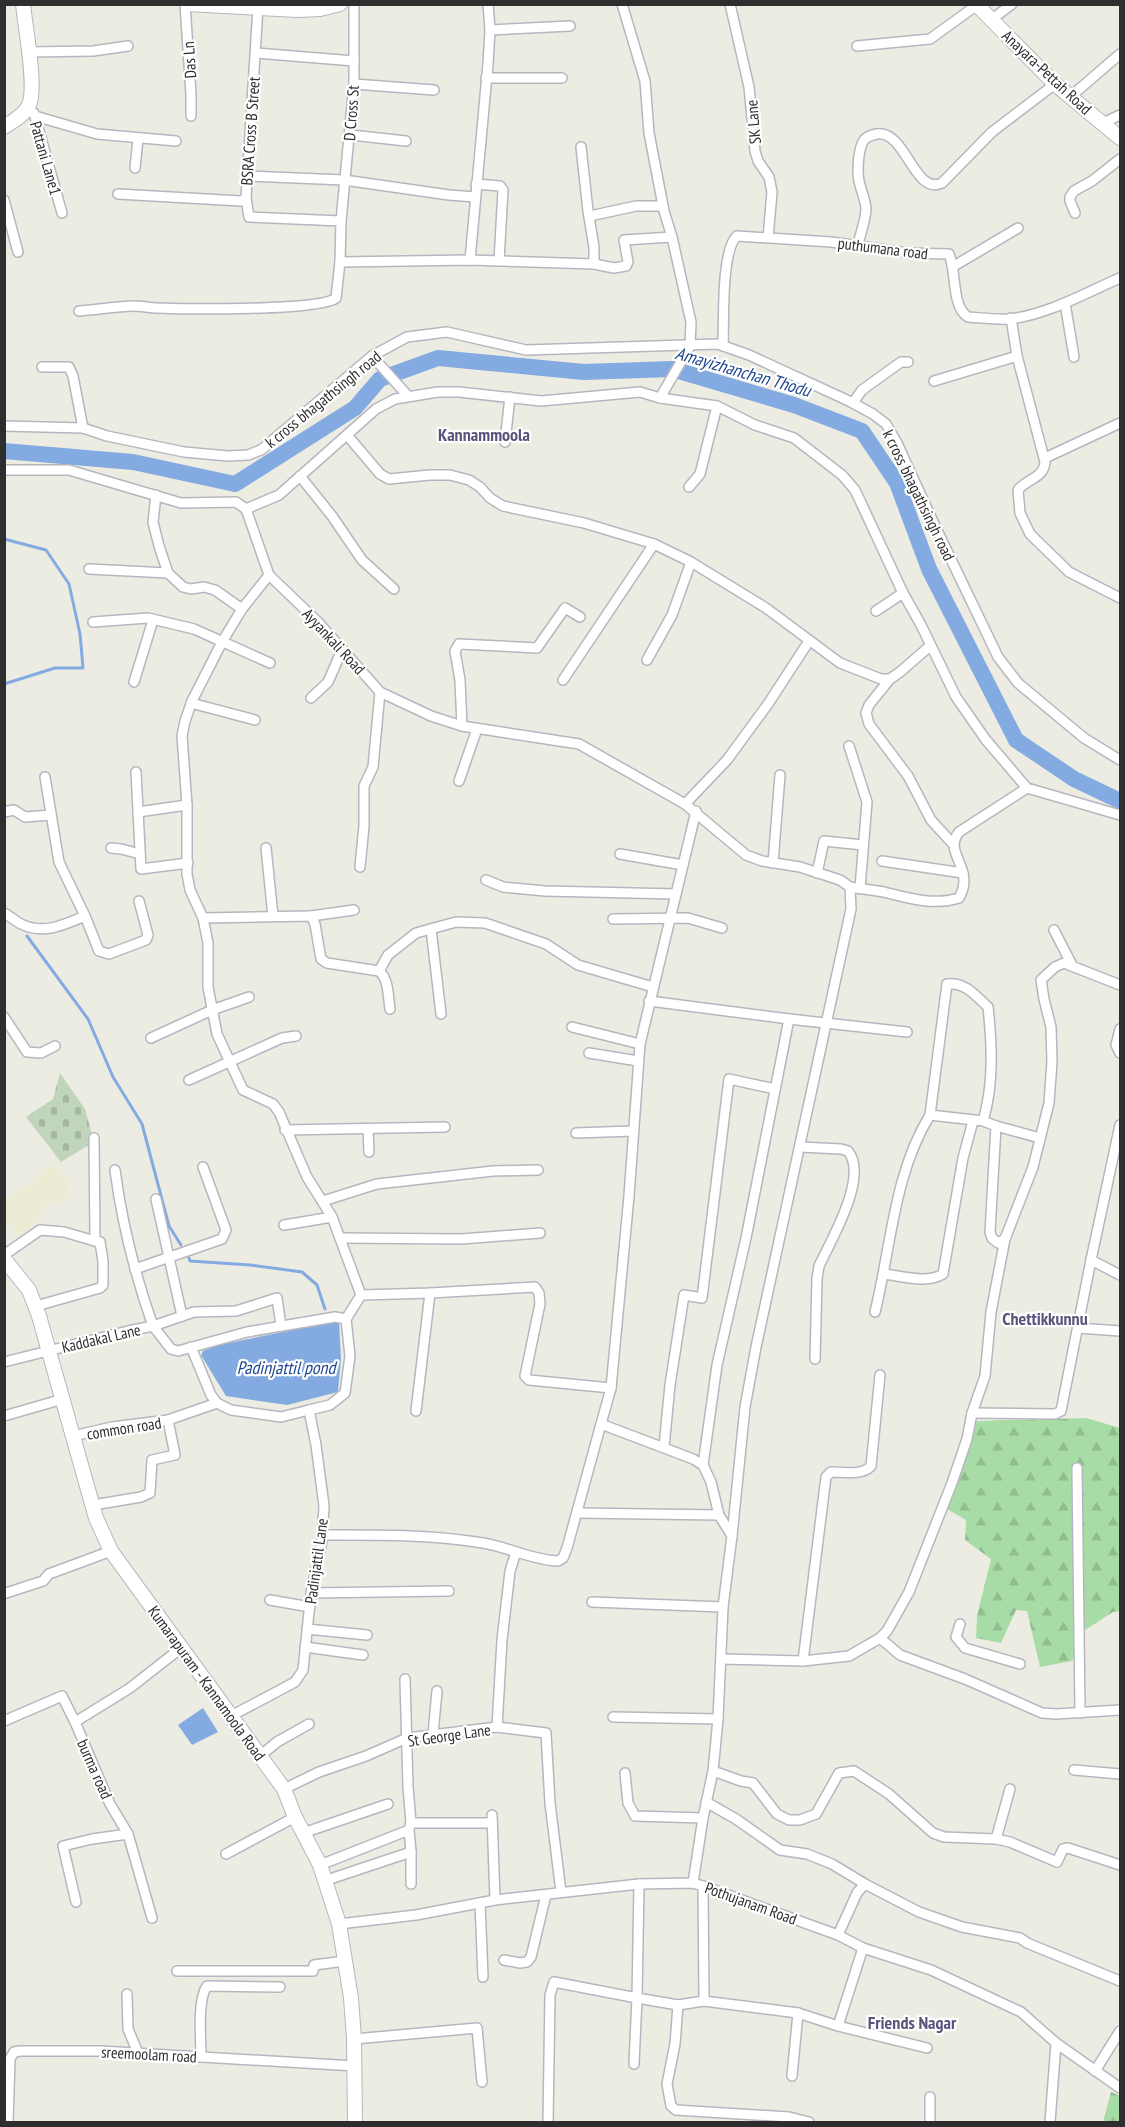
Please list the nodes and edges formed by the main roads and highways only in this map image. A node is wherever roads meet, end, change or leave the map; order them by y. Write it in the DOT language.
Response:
graph roads {
  1 [pos="23,4"];
  2 [pos="186,4"];
  3 [pos="340,4"];
  4 [pos="977,5"];
  5 [pos="254,6"];
  6 [pos="298,7"];
  7 [pos="4,127"];
  8 [pos="1120,138"];
  9 [pos="4,1257"];
  10 [pos="355,2122"];
  1 -- 7 [label="main road"];
  2 -- 5 [label="main road"];
  3 -- 6 [label="main road"];
  4 -- 8 [label="main road, Anayara-Pettah Road"];
  5 -- 6 [label="main road"];
  9 -- 10 [label="main road, Kumarapuram - Kannamoola Road"];
}
